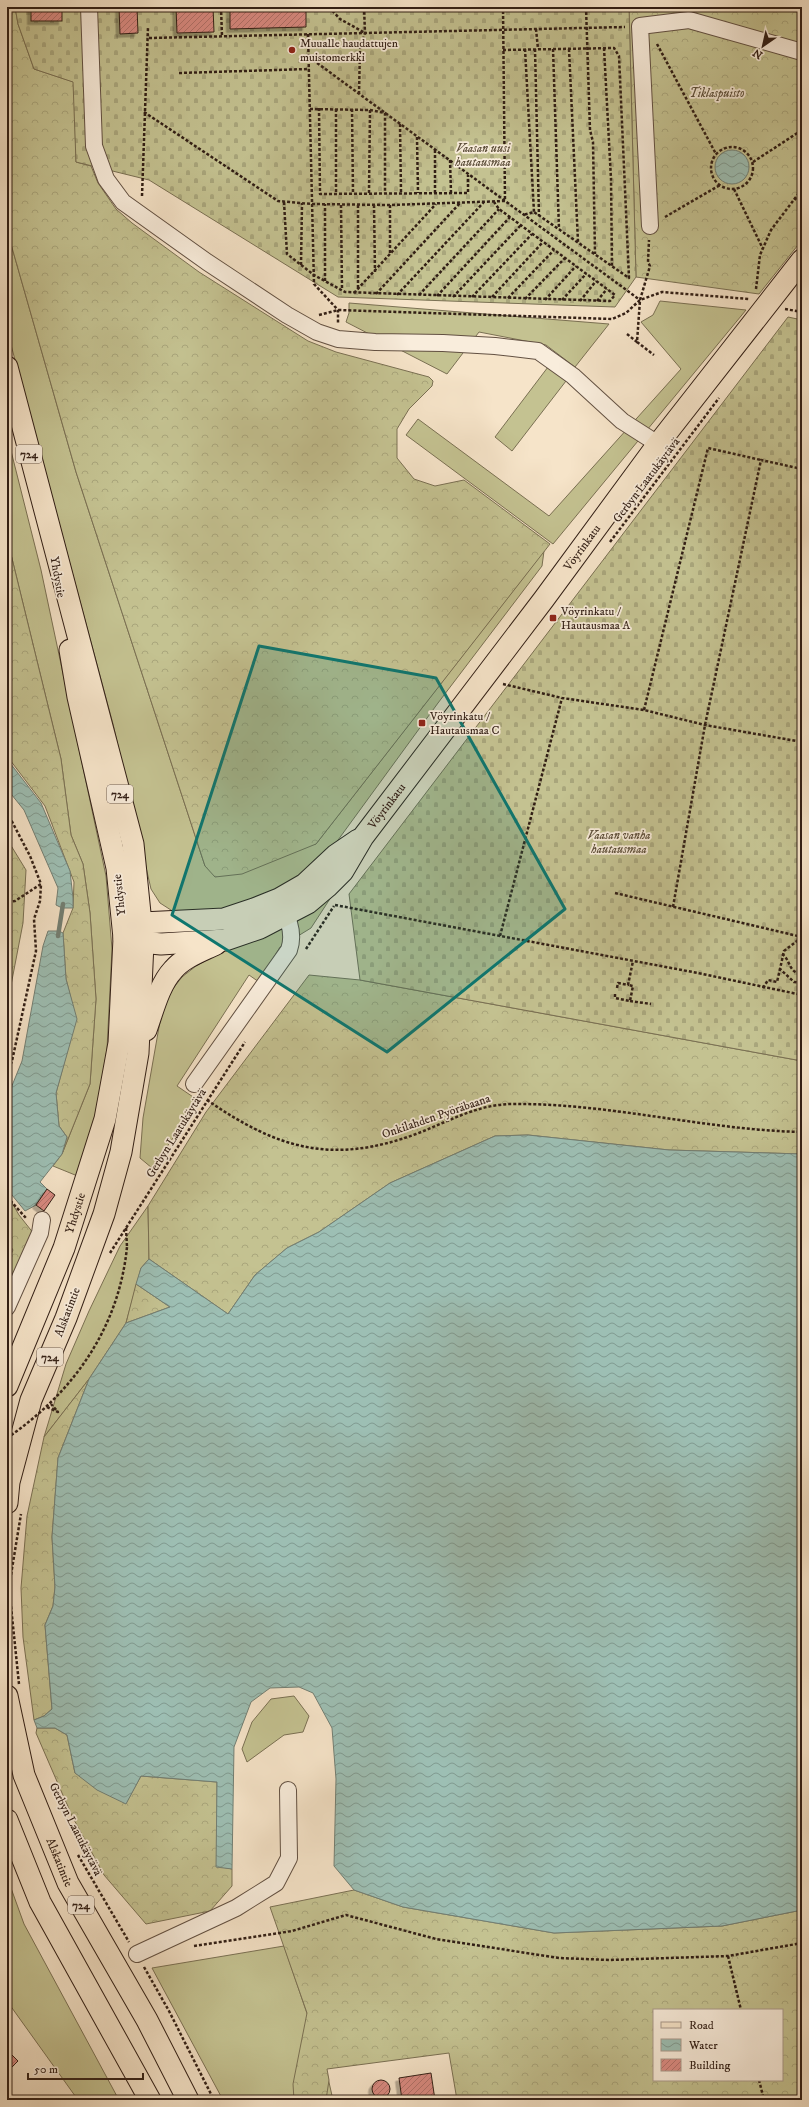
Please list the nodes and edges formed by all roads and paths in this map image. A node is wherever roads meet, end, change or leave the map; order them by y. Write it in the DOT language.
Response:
graph roads {
  1 [pos="89,7"];
  2 [pos="220,7"];
  3 [pos="329,7"];
  4 [pos="364,7"];
  5 [pos="502,7"];
  6 [pos="586,7"];
  7 [pos="640,26"];
  8 [pos="148,27"];
  9 [pos="586,28"];
  10 [pos="536,29"];
  11 [pos="503,30"];
  12 [pos="365,33"];
  13 [pos="308,34"];
  14 [pos="222,36"];
  15 [pos="149,38"];
  16 [pos="604,48"];
  17 [pos="525,49"];
  18 [pos="536,49"];
  19 [pos="552,49"];
  20 [pos="569,49"];
  21 [pos="586,49"];
  22 [pos="504,50"];
  23 [pos="802,52"];
  24 [pos="309,57"];
  25 [pos="309,69"];
  26 [pos="180,73"];
  27 [pos="359,94"];
  28 [pos="320,108"];
  29 [pos="310,109"];
  30 [pos="336,109"];
  31 [pos="352,109"];
  32 [pos="370,110"];
  33 [pos="144,112"];
  34 [pos="385,113"];
  35 [pos="400,124"];
  36 [pos="802,130"];
  37 [pos="417,136"];
  38 [pos="435,150"];
  39 [pos="716,154"];
  40 [pos="450,160"];
  41 [pos="753,162"];
  42 [pos="468,174"];
  43 [pos="720,185"];
  44 [pos="734,189"];
  45 [pos="802,189"];
  46 [pos="369,193"];
  47 [pos="385,193"];
  48 [pos="401,193"];
  49 [pos="418,193"];
  50 [pos="435,193"];
  51 [pos="451,193"];
  52 [pos="336,194"];
  53 [pos="353,194"];
  54 [pos="794,198"];
  55 [pos="505,201"];
  56 [pos="284,202"];
  57 [pos="484,202"];
  58 [pos="494,202"];
  59 [pos="302,203"];
  60 [pos="460,203"];
  61 [pos="312,204"];
  62 [pos="325,204"];
  63 [pos="436,204"];
  64 [pos="802,204"];
  65 [pos="341,205"];
  66 [pos="358,205"];
  67 [pos="374,205"];
  68 [pos="390,205"];
  69 [pos="499,209"];
  70 [pos="138,212"];
  71 [pos="534,212"];
  72 [pos="523,215"];
  73 [pos="539,216"];
  74 [pos="510,217"];
  75 [pos="521,225"];
  76 [pos="650,226"];
  77 [pos="559,230"];
  78 [pos="532,234"];
  79 [pos="543,242"];
  80 [pos="578,242"];
  81 [pos="763,249"];
  82 [pos="554,250"];
  83 [pos="390,254"];
  84 [pos="595,254"];
  85 [pos="565,258"];
  86 [pos="802,260"];
  87 [pos="301,265"];
  88 [pos="576,266"];
  89 [pos="612,267"];
  90 [pos="375,272"];
  91 [pos="586,274"];
  92 [pos="314,275"];
  93 [pos="325,281"];
  94 [pos="596,281"];
  95 [pos="358,289"];
  96 [pos="607,289"];
  97 [pos="342,291"];
  98 [pos="354,293"];
  99 [pos="376,294"];
  100 [pos="396,295"];
  101 [pos="418,296"];
  102 [pos="437,296"];
  103 [pos="453,297"];
  104 [pos="472,298"];
  105 [pos="491,298"];
  106 [pos="508,298"];
  107 [pos="526,299"];
  108 [pos="545,300"];
  109 [pos="561,300"];
  110 [pos="640,300"];
  111 [pos="580,301"];
  112 [pos="597,301"];
  113 [pos="792,304"];
  114 [pos="768,306"];
  115 [pos="338,310"];
  116 [pos="787,310"];
  117 [pos="802,312"];
  118 [pos="302,324"];
  119 [pos="627,334"];
  120 [pos="338,339"];
  121 [pos="637,342"];
  122 [pos="654,355"];
  123 [pos="7,367"];
  124 [pos="724,391"];
  125 [pos="658,444"];
  126 [pos="761,460"];
  127 [pos="802,469"];
  128 [pos="605,549"];
  129 [pos="508,678"];
  130 [pos="503,684"];
  131 [pos="499,689"];
  132 [pos="562,698"];
  133 [pos="644,710"];
  134 [pos="705,725"];
  135 [pos="802,742"];
  136 [pos="7,812"];
  137 [pos="41,884"];
  138 [pos="615,893"];
  139 [pos="339,898"];
  140 [pos="7,902"];
  141 [pos="335,905"];
  142 [pos="283,907"];
  143 [pos="673,907"];
  144 [pos="802,915"];
  145 [pos="136,934"];
  146 [pos="500,936"];
  147 [pos="802,936"];
  148 [pos="225,940"];
  149 [pos="782,954"];
  150 [pos="302,955"];
  151 [pos="633,961"];
  152 [pos="780,969"];
  153 [pos="802,974"];
  154 [pos="802,984"];
  155 [pos="628,985"];
  156 [pos="617,988"];
  157 [pos="763,988"];
  158 [pos="615,994"];
  159 [pos="802,995"];
  160 [pos="630,1001"];
  161 [pos="651,1004"];
  162 [pos="248,1037"];
  163 [pos="138,1053"];
  164 [pos="7,1074"];
  165 [pos="194,1084"];
  166 [pos="207,1100"];
  167 [pos="802,1132"];
  168 [pos="7,1197"];
  169 [pos="104,1214"];
  170 [pos="41,1226"];
  171 [pos="126,1227"];
  172 [pos="109,1255"];
  173 [pos="7,1307"];
  174 [pos="7,1386"];
  175 [pos="49,1399"];
  176 [pos="51,1404"];
  177 [pos="46,1406"];
  178 [pos="44,1413"];
  179 [pos="7,1438"];
  180 [pos="14,1506"];
  181 [pos="13,1693"];
  182 [pos="288,1790"];
  183 [pos="7,1820"];
  184 [pos="75,1850"];
  185 [pos="802,1943"];
  186 [pos="188,1947"];
  187 [pos="137,1954"];
  188 [pos="728,1956"];
  189 [pos="741,2009"];
  190 [pos="759,2081"];
  191 [pos="150,2100"];
  192 [pos="188,2100"];
  193 [pos="214,2100"];
  194 [pos="764,2100"];
  1 -- 70 [label="lane"];
  2 -- 14 [label="path"];
  3 -- 12 [label="path"];
  4 -- 12 [label="path"];
  5 -- 11 [label="path"];
  6 -- 9 [label="path"];
  7 -- 9 [label="path"];
  7 -- 23 [label="lane"];
  7 -- 39 [label="path"];
  7 -- 76 [label="lane"];
  8 -- 15 [label="path"];
  9 -- 10 [label="path"];
  9 -- 21 [label="path"];
  10 -- 11 [label="path"];
  10 -- 18 [label="path"];
  11 -- 12 [label="path"];
  11 -- 22 [label="path"];
  12 -- 13 [label="path"];
  12 -- 27 [label="path"];
  13 -- 14 [label="path"];
  13 -- 24 [label="path"];
  14 -- 15 [label="path"];
  15 -- 33 [label="path"];
  16 -- 21 [label="path"];
  16 -- 89 [label="path"];
  16 -- 89 [label="path"];
  17 -- 18 [label="path"];
  17 -- 22 [label="path"];
  17 -- 71 [label="path"];
  18 -- 19 [label="path"];
  18 -- 73 [label="path"];
  19 -- 20 [label="path"];
  19 -- 77 [label="path"];
  20 -- 21 [label="path"];
  20 -- 80 [label="path"];
  21 -- 84 [label="path"];
  22 -- 55 [label="path"];
  24 -- 25 [label="path"];
  24 -- 27 [label="path"];
  25 -- 26 [label="path"];
  25 -- 29 [label="path"];
  27 -- 34 [label="path"];
  28 -- 29 [label="path"];
  28 -- 30 [label="path"];
  28 -- 52 [label="path"];
  29 -- 61 [label="path"];
  30 -- 31 [label="path"];
  30 -- 52 [label="path"];
  31 -- 32 [label="path"];
  31 -- 53 [label="path"];
  32 -- 34 [label="path"];
  32 -- 46 [label="path"];
  33 -- 56 [label="path"];
  33 -- 70 [label="path"];
  34 -- 35 [label="path"];
  34 -- 47 [label="path"];
  35 -- 37 [label="path"];
  35 -- 48 [label="path"];
  36 -- 41 [label="path"];
  37 -- 38 [label="path"];
  37 -- 49 [label="path"];
  38 -- 40 [label="path"];
  38 -- 50 [label="path"];
  39 -- 41 [label="path"];
  39 -- 43 [label="path"];
  40 -- 42 [label="path"];
  40 -- 51 [label="path"];
  41 -- 44 [label="path"];
  42 -- 51 [label="path"];
  42 -- 55 [label="path"];
  43 -- 44 [label="path"];
  43 -- 76 [label="path"];
  44 -- 81 [label="path"];
  45 -- 54 [label="path"];
  46 -- 47 [label="path"];
  46 -- 53 [label="path"];
  47 -- 48 [label="path"];
  48 -- 49 [label="path"];
  49 -- 50 [label="path"];
  50 -- 51 [label="path"];
  52 -- 53 [label="path"];
  54 -- 64 [label="path"];
  54 -- 81 [label="path"];
  55 -- 58 [label="path"];
  55 -- 72 [label="path"];
  56 -- 59 [label="path"];
  56 -- 87 [label="path"];
  57 -- 58 [label="path"];
  57 -- 60 [label="path"];
  57 -- 100 [label="path"];
  58 -- 69 [label="path"];
  59 -- 61 [label="path"];
  59 -- 87 [label="path"];
  60 -- 63 [label="path"];
  60 -- 99 [label="path"];
  61 -- 62 [label="path"];
  61 -- 92 [label="path"];
  62 -- 65 [label="path"];
  62 -- 93 [label="path"];
  63 -- 68 [label="path"];
  63 -- 83 [label="path"];
  65 -- 66 [label="path"];
  65 -- 97 [label="path"];
  66 -- 67 [label="path"];
  66 -- 95 [label="path"];
  67 -- 68 [label="path"];
  67 -- 90 [label="path"];
  68 -- 83 [label="path"];
  69 -- 74 [label="path"];
  69 -- 101 [label="path"];
  70 -- 118 [label="lane"];
  71 -- 72 [label="path"];
  71 -- 73 [label="path"];
  72 -- 110 [label="path"];
  73 -- 77 [label="path"];
  74 -- 75 [label="path"];
  74 -- 102 [label="path"];
  75 -- 78 [label="path"];
  75 -- 103 [label="path"];
  76 -- 110 [label="path"];
  77 -- 80 [label="path"];
  78 -- 79 [label="path"];
  78 -- 104 [label="path"];
  79 -- 82 [label="path"];
  79 -- 105 [label="path"];
  80 -- 84 [label="path"];
  81 -- 114 [label="path"];
  82 -- 85 [label="path"];
  82 -- 106 [label="path"];
  83 -- 90 [label="path"];
  84 -- 89 [label="path"];
  85 -- 88 [label="path"];
  85 -- 107 [label="path"];
  86 -- 114 [label="main road, Vöyrinkatu"];
  87 -- 92 [label="path"];
  88 -- 91 [label="path"];
  88 -- 108 [label="path"];
  90 -- 95 [label="path"];
  91 -- 94 [label="path"];
  91 -- 109 [label="path"];
  92 -- 93 [label="path"];
  92 -- 115 [label="path"];
  93 -- 97 [label="path"];
  94 -- 96 [label="path"];
  94 -- 111 [label="path"];
  95 -- 98 [label="path"];
  96 -- 112 [label="path"];
  96 -- 112 [label="path"];
  97 -- 98 [label="path"];
  98 -- 99 [label="path"];
  99 -- 100 [label="path"];
  100 -- 101 [label="path"];
  101 -- 102 [label="path"];
  102 -- 103 [label="path"];
  103 -- 104 [label="path"];
  104 -- 105 [label="path"];
  105 -- 106 [label="path"];
  106 -- 107 [label="path"];
  107 -- 108 [label="path"];
  108 -- 109 [label="path"];
  109 -- 111 [label="path"];
  110 -- 114 [label="path"];
  110 -- 115 [label="path"];
  110 -- 121 [label="path"];
  111 -- 112 [label="path"];
  113 -- 116 [label="path"];
  114 -- 116 [label="path"];
  114 -- 116 [label="path"];
  114 -- 125 [label="main road, Vöyrinkatu"];
  115 -- 118 [label="path"];
  115 -- 120 [label="path"];
  116 -- 117 [label="path"];
  118 -- 120 [label="lane"];
  119 -- 121 [label="path"];
  120 -- 125 [label="lane"];
  121 -- 122 [label="path"];
  123 -- 145 [label="main road, Yhdystie / 724"];
  124 -- 128 [label="path, Gerbyn Laatukäytävä"];
  125 -- 142 [label="main road, Vöyrinkatu"];
  126 -- 127 [label="path"];
  126 -- 133 [label="path"];
  126 -- 134 [label="path"];
  129 -- 130 [label="path"];
  130 -- 131 [label="path"];
  130 -- 132 [label="path"];
  132 -- 133 [label="path"];
  132 -- 146 [label="path"];
  133 -- 134 [label="path"];
  134 -- 135 [label="path"];
  134 -- 143 [label="path"];
  136 -- 137 [label="path"];
  137 -- 140 [label="path"];
  137 -- 164 [label="path"];
  138 -- 143 [label="path"];
  139 -- 141 [label="path"];
  141 -- 146 [label="path"];
  141 -- 150 [label="path"];
  142 -- 145 [label="main road, Vöyrinkatu"];
  142 -- 148 [label="main road, Vöyrinkatu"];
  142 -- 165 [label="lane"];
  143 -- 147 [label="path"];
  144 -- 147 [label="path"];
  145 -- 148 [label="main road, Vöyrinkatu"];
  145 -- 163 [label="main road, Yhdystie / 724"];
  145 -- 174 [label="main road, Yhdystie / 724"];
  146 -- 151 [label="path"];
  147 -- 149 [label="path"];
  148 -- 163 [label="main road"];
  149 -- 152 [label="path"];
  149 -- 153 [label="path"];
  151 -- 155 [label="path"];
  151 -- 157 [label="path"];
  152 -- 154 [label="path"];
  152 -- 157 [label="path"];
  155 -- 156 [label="path"];
  155 -- 160 [label="path"];
  157 -- 159 [label="path"];
  158 -- 160 [label="path"];
  160 -- 161 [label="path"];
  162 -- 166 [label="path, Gerbyn Laatukäytävä"];
  163 -- 169 [label="main road, Yhdystie / 724"];
  166 -- 167 [label="path, Onkilahden Pyöräbaana"];
  166 -- 171 [label="path, Gerbyn Laatukäytävä"];
  168 -- 170 [label="path"];
  169 -- 180 [label="main road, Alskatintie / 724"];
  170 -- 173 [label="lane"];
  171 -- 172 [label="path, Gerbyn Laatukäytävä"];
  171 -- 176 [label="path, bridge"];
  175 -- 177 [label="path"];
  176 -- 177 [label="path"];
  176 -- 179 [label="path, bridge"];
  177 -- 178 [label="path"];
  180 -- 181 [label="path"];
  181 -- 192 [label="main road, Alskatintie / 724"];
  182 -- 187 [label="lane"];
  183 -- 191 [label="main road"];
  184 -- 187 [label="path, Gerbyn Laatukäytävä"];
  185 -- 188 [label="path"];
  186 -- 188 [label="path"];
  187 -- 193 [label="path, Gerbyn Laatukäytävä"];
  188 -- 189 [label="path"];
  190 -- 194 [label="path"];
}
